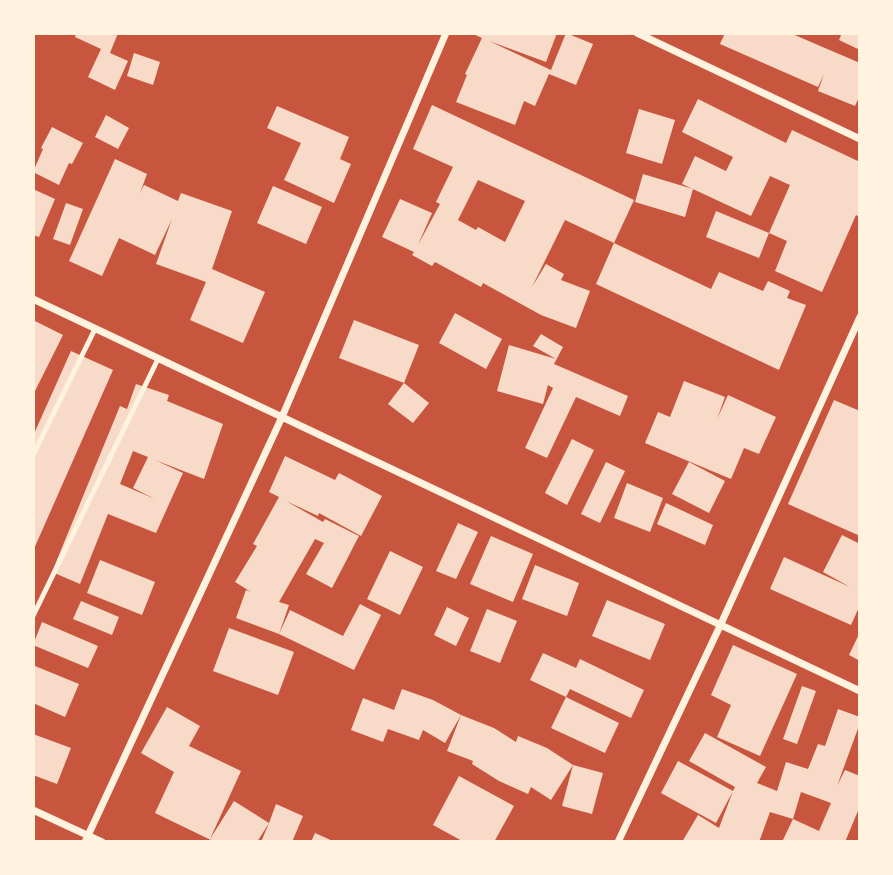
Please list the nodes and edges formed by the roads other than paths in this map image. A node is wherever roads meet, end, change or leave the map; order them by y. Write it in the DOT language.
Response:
graph roads {
  1 [pos="446,33"];
  2 [pos="638,33"];
  3 [pos="860,139"];
  4 [pos="33,300"];
  5 [pos="860,317"];
  6 [pos="95,328"];
  7 [pos="158,359"];
  8 [pos="282,417"];
  9 [pos="33,454"];
  10 [pos="33,616"];
  11 [pos="720,626"];
  12 [pos="860,691"];
  13 [pos="33,810"];
  14 [pos="86,839"];
  15 [pos="102,842"];
  16 [pos="618,842"];
  1 -- 8 [label="street"];
  2 -- 3 [label="street"];
  4 -- 6 [label="street"];
  5 -- 11 [label="street"];
  6 -- 7 [label="street"];
  6 -- 9 [label="lane"];
  7 -- 8 [label="street"];
  7 -- 10 [label="lane"];
  8 -- 11 [label="street"];
  8 -- 14 [label="street"];
  11 -- 12 [label="street"];
  11 -- 16 [label="street"];
  13 -- 14 [label="street"];
  14 -- 15 [label="street"];
}
